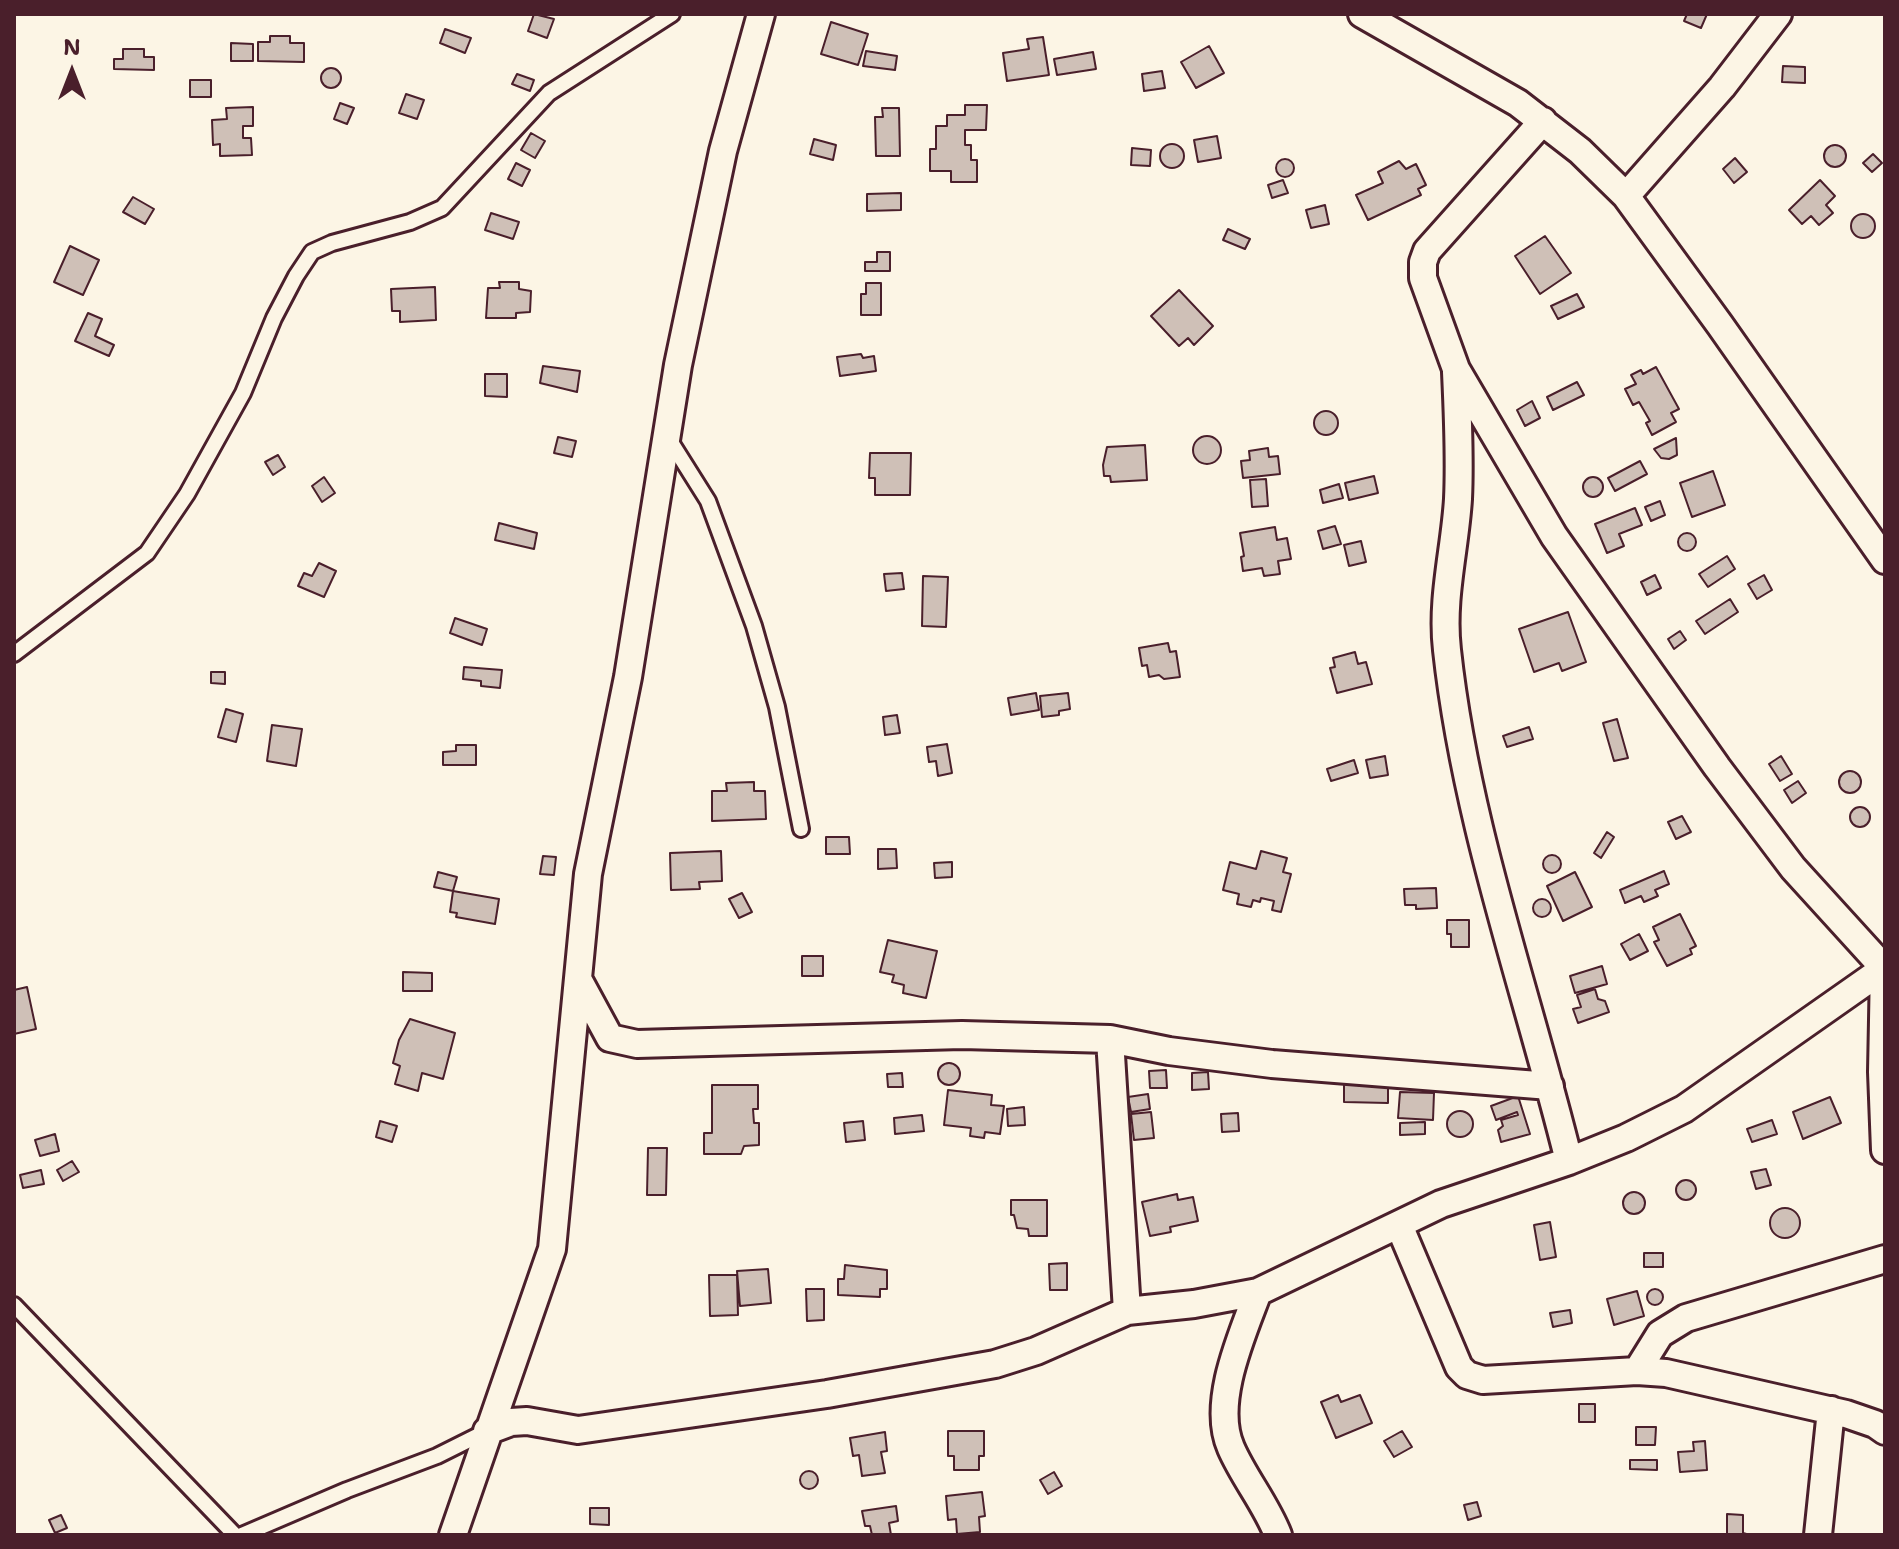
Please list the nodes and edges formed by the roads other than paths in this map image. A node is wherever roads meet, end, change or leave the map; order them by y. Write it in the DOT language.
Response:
graph roads {
  1 [pos="672,14"];
  2 [pos="761,14"];
  3 [pos="1362,14"];
  4 [pos="1778,14"];
  5 [pos="1543,121"];
  6 [pos="1626,196"];
  7 [pos="1456,369"];
  8 [pos="666,435"];
  9 [pos="1885,560"];
  10 [pos="14,654"];
  11 [pos="801,829"];
  12 [pos="1885,968"];
  13 [pos="578,979"];
  14 [pos="1110,1039"];
  15 [pos="1550,1086"];
  16 [pos="1885,1150"];
  17 [pos="1569,1161"];
  18 [pos="1399,1225"];
  19 [pos="1885,1259"];
  20 [pos="1258,1292"];
  21 [pos="14,1305"];
  22 [pos="1127,1311"];
  23 [pos="1637,1371"];
  24 [pos="1831,1410"];
  25 [pos="487,1431"];
  26 [pos="1885,1431"];
  27 [pos="235,1535"];
  28 [pos="242,1535"];
  29 [pos="453,1535"];
  30 [pos="1278,1535"];
  31 [pos="1818,1535"];
  1 -- 10 [label="lane"];
  2 -- 8 [label="street"];
  3 -- 5 [label="street"];
  4 -- 6 [label="street"];
  5 -- 6 [label="street"];
  5 -- 7 [label="street"];
  6 -- 9 [label="street"];
  7 -- 12 [label="street"];
  7 -- 15 [label="street"];
  8 -- 11 [label="lane"];
  8 -- 13 [label="street"];
  12 -- 16 [label="street"];
  12 -- 17 [label="street"];
  13 -- 14 [label="street"];
  13 -- 25 [label="street"];
  14 -- 15 [label="street"];
  14 -- 22 [label="street"];
  15 -- 17 [label="street"];
  17 -- 18 [label="street"];
  18 -- 20 [label="street"];
  18 -- 23 [label="street"];
  19 -- 23 [label="street"];
  20 -- 22 [label="street"];
  20 -- 30 [label="street"];
  21 -- 27 [label="lane"];
  22 -- 25 [label="street"];
  23 -- 24 [label="street"];
  24 -- 26 [label="street"];
  24 -- 31 [label="street"];
  25 -- 28 [label="lane"];
  25 -- 29 [label="street"];
}
